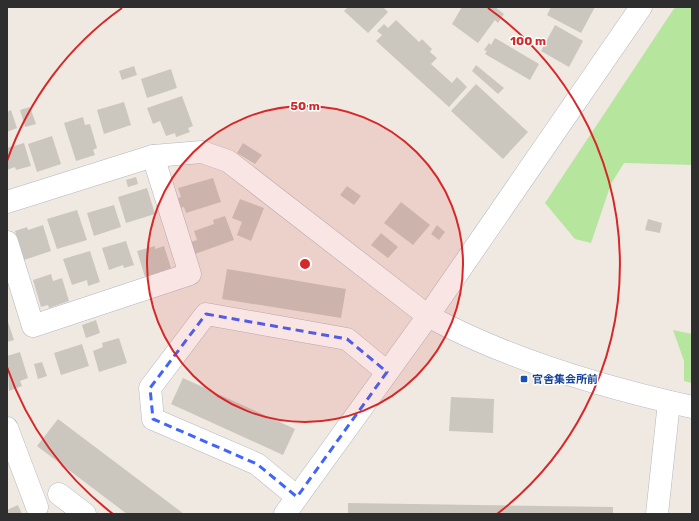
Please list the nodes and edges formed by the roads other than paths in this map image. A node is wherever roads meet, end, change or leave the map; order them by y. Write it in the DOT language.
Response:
graph roads {
  1 [pos="641,7"];
  2 [pos="153,156"];
  3 [pos="7,202"];
  4 [pos="7,242"];
  5 [pos="428,316"];
  6 [pos="388,372"];
  7 [pos="668,402"];
  8 [pos="692,407"];
  9 [pos="7,428"];
  10 [pos="14,470"];
  11 [pos="59,494"];
  12 [pos="297,497"];
  13 [pos="37,507"];
  14 [pos="84,514"];
  15 [pos="285,514"];
  16 [pos="657,514"];
  1 -- 5 [label="street"];
  2 -- 3 [label="street"];
  2 -- 4 [label="street"];
  2 -- 5 [label="street"];
  5 -- 6 [label="street"];
  5 -- 7 [label="street"];
  6 -- 12 [label="street"];
  6 -- 12 [label="street"];
  7 -- 8 [label="street"];
  7 -- 16 [label="street"];
  9 -- 10 [label="street"];
  10 -- 13 [label="street"];
  11 -- 14 [label="street"];
  12 -- 15 [label="street"];
}
